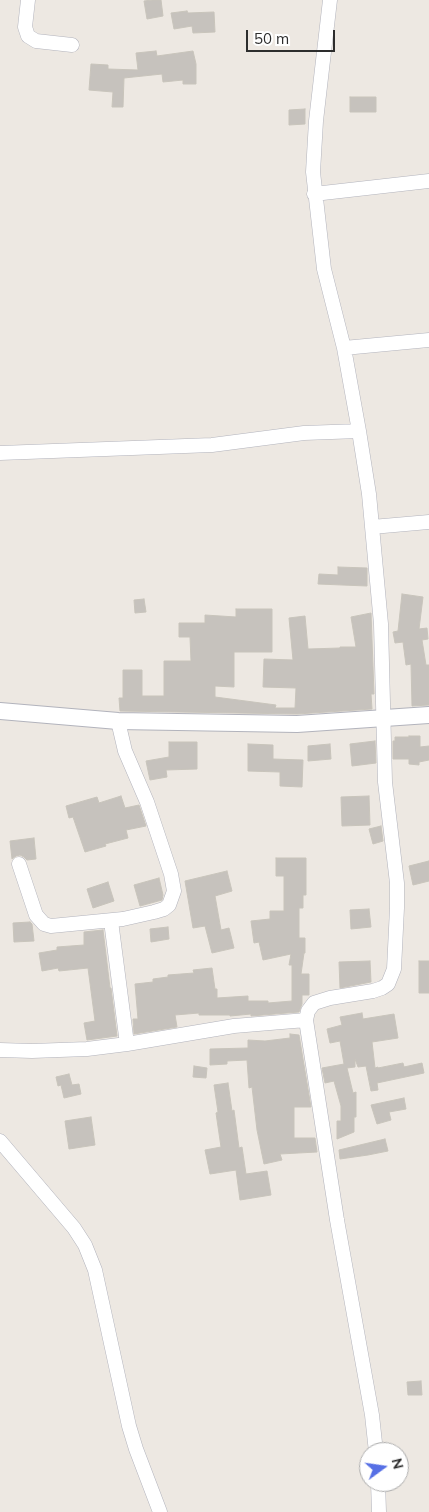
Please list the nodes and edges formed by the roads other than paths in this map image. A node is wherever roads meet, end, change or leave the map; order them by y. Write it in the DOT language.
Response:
graph roads {
  1 [pos="28,0"];
  2 [pos="330,0"];
  3 [pos="72,45"];
  4 [pos="429,181"];
  5 [pos="314,194"];
  6 [pos="429,340"];
  7 [pos="344,348"];
  8 [pos="359,430"];
  9 [pos="0,453"];
  10 [pos="429,522"];
  11 [pos="372,527"];
  12 [pos="0,711"];
  13 [pos="429,715"];
  14 [pos="382,718"];
  15 [pos="118,721"];
  16 [pos="19,864"];
  17 [pos="111,921"];
  18 [pos="306,1020"];
  19 [pos="127,1044"];
  20 [pos="0,1050"];
  21 [pos="0,1141"];
  22 [pos="375,1442"];
  23 [pos="378,1492"];
  24 [pos="160,1512"];
  25 [pos="379,1512"];
  1 -- 3 [label="street"];
  2 -- 5 [label="street"];
  4 -- 5 [label="street"];
  5 -- 7 [label="street"];
  6 -- 7 [label="street"];
  7 -- 8 [label="street"];
  8 -- 9 [label="street"];
  8 -- 11 [label="street"];
  10 -- 11 [label="street"];
  11 -- 14 [label="street"];
  12 -- 15 [label="street"];
  13 -- 14 [label="street"];
  14 -- 15 [label="street"];
  14 -- 18 [label="street"];
  15 -- 17 [label="street"];
  16 -- 17 [label="street"];
  17 -- 19 [label="street"];
  18 -- 19 [label="street"];
  18 -- 22 [label="street"];
  19 -- 20 [label="street"];
  21 -- 24 [label="street"];
  23 -- 25 [label="street"];
}
